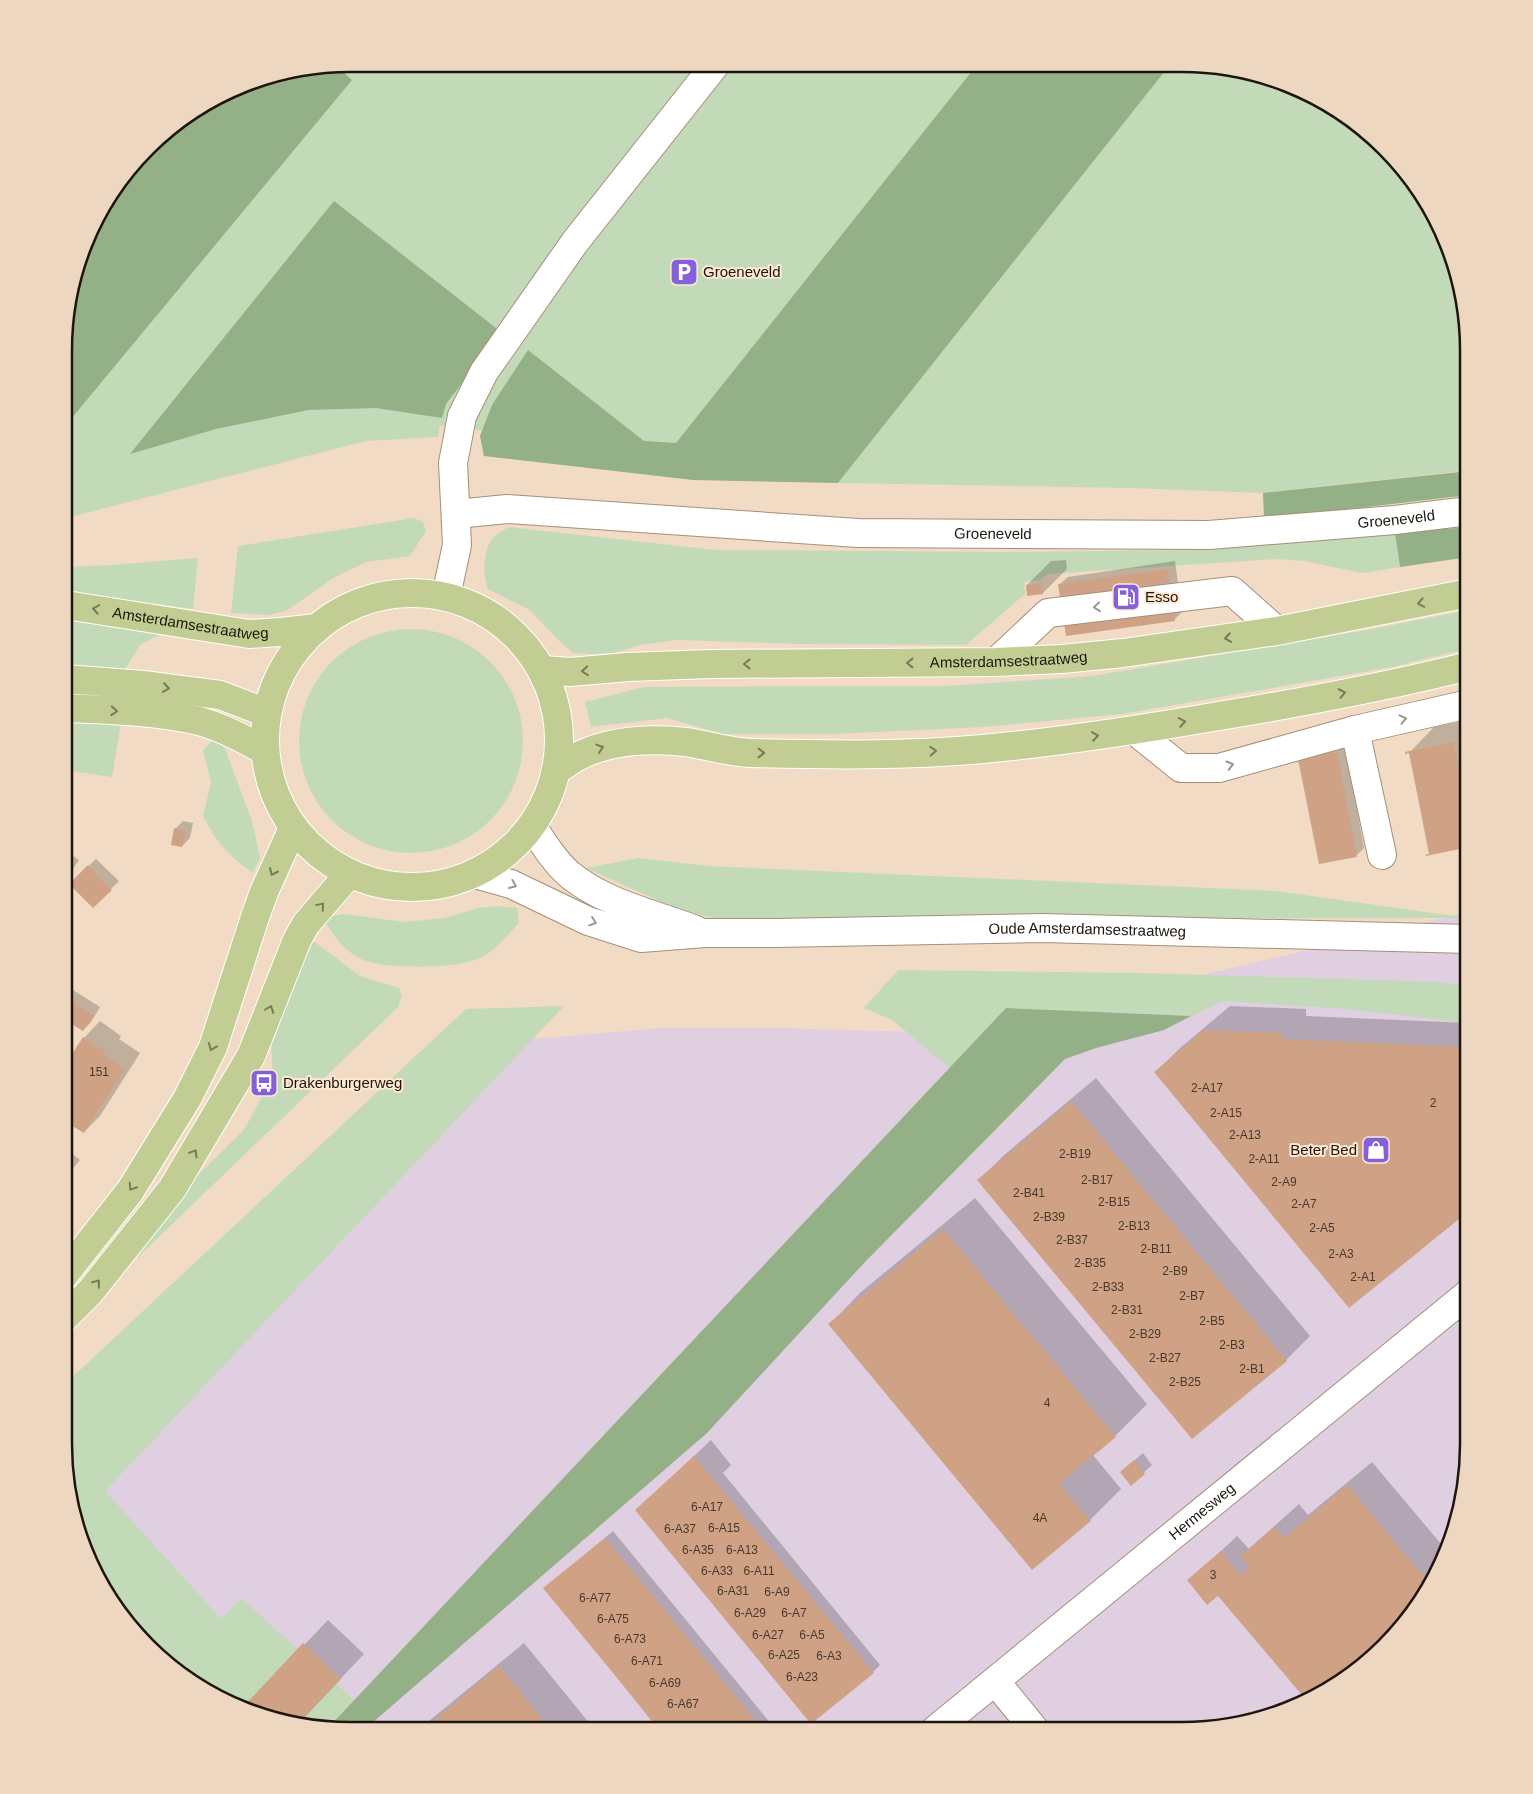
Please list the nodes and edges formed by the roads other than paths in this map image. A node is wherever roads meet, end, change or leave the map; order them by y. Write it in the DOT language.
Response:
graph roads {
  1 [pos="709,72"];
  2 [pos="1460,512"];
  3 [pos="456,514"];
  4 [pos="1460,595"];
  5 [pos="446,596"];
  6 [pos="72,606"];
  7 [pos="317,628"];
  8 [pos="1277,631"];
  9 [pos="996,662"];
  10 [pos="1460,668"];
  11 [pos="543,670"];
  12 [pos="72,680"];
  13 [pos="1460,706"];
  14 [pos="72,708"];
  15 [pos="267,713"];
  16 [pos="1134,730"];
  17 [pos="1355,730"];
  18 [pos="265,751"];
  19 [pos="556,770"];
  20 [pos="532,826"];
  21 [pos="293,828"];
  22 [pos="1382,855"];
  23 [pos="349,874"];
  24 [pos="475,874"];
  25 [pos="705,933"];
  26 [pos="1460,939"];
  27 [pos="72,1265"];
  28 [pos="1460,1300"];
  29 [pos="72,1310"];
  30 [pos="995,1681"];
  31 [pos="946,1721"];
  32 [pos="1028,1721"];
  1 -- 3 [label="street"];
  2 -- 3 [label="street, Groeneveld"];
  3 -- 5 [label="street"];
  4 -- 8 [label="main road, Amsterdamsestraatweg, one-way"];
  5 -- 7 [label="main road"];
  5 -- 11 [label="main road"];
  7 -- 6 [label="main road, Amsterdamsestraatweg, one-way"];
  7 -- 15 [label="main road"];
  8 -- 9 [label="main road, Amsterdamsestraatweg, one-way"];
  8 -- 9 [label="street, one-way"];
  9 -- 11 [label="main road, Amsterdamsestraatweg, one-way"];
  16 -- 10 [label="main road, one-way"];
  11 -- 19 [label="main road"];
  12 -- 15 [label="main road, one-way"];
  17 -- 13 [label="street, one-way"];
  14 -- 18 [label="main road, one-way"];
  15 -- 18 [label="main road"];
  16 -- 17 [label="street, one-way"];
  19 -- 16 [label="main road, one-way"];
  17 -- 22 [label="street"];
  18 -- 21 [label="main road"];
  19 -- 20 [label="main road"];
  20 -- 24 [label="main road"];
  20 -- 25 [label="street, Oude Amsterdamsestraatweg"];
  21 -- 23 [label="main road"];
  21 -- 27 [label="main road, one-way"];
  23 -- 24 [label="main road"];
  29 -- 23 [label="main road, one-way"];
  24 -- 25 [label="street, Oude Amsterdamsestraatweg, one-way"];
  25 -- 26 [label="street, Oude Amsterdamsestraatweg"];
  28 -- 30 [label="street, Hermesweg"];
  30 -- 31 [label="street, Hermesweg"];
  30 -- 32 [label="street"];
}
